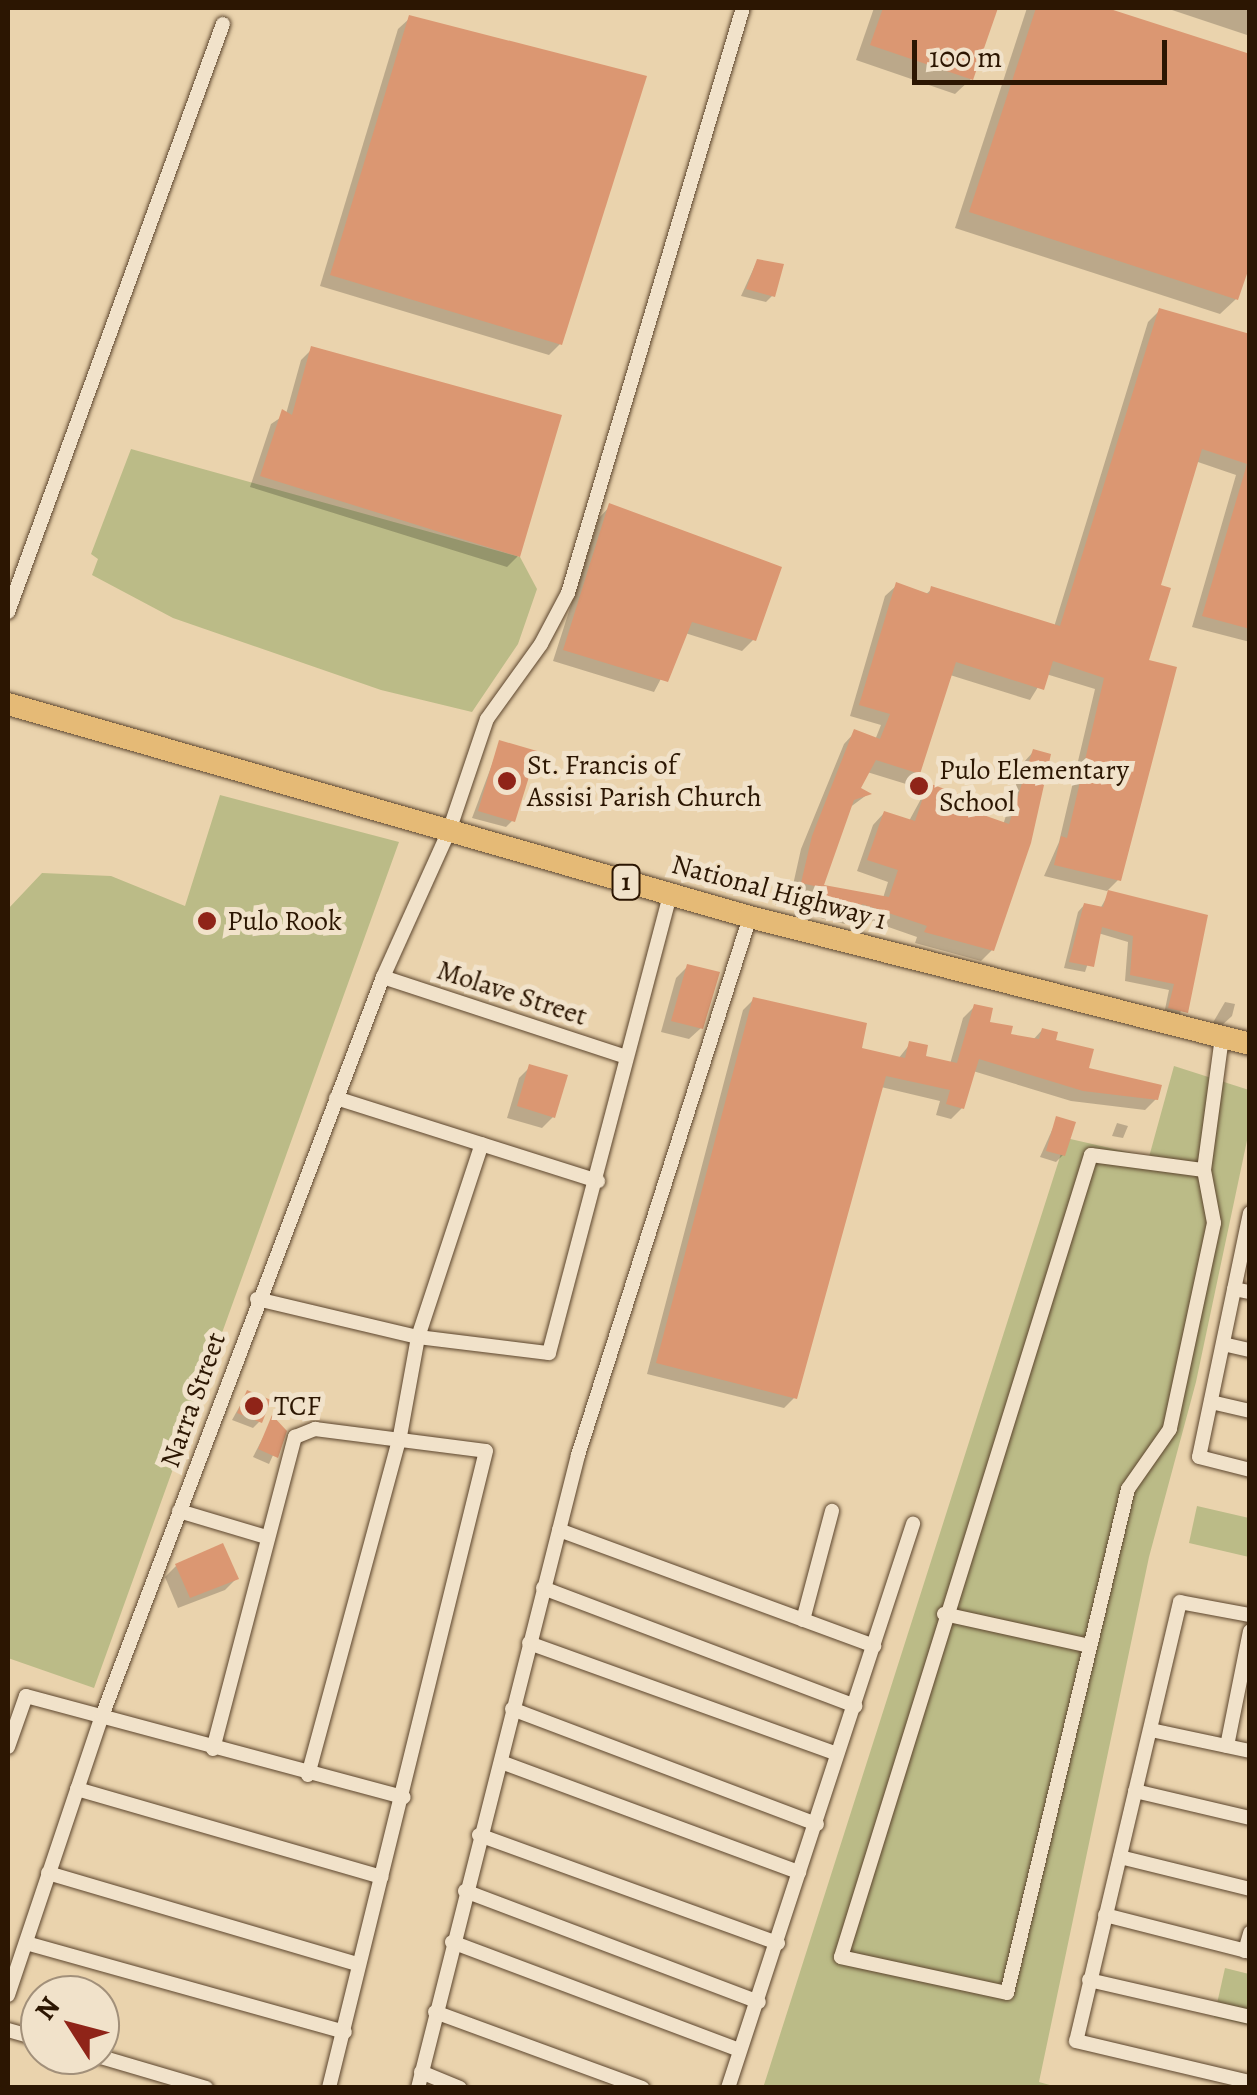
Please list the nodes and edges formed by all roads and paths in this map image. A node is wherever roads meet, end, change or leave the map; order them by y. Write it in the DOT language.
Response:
graph roads {
  1 [pos="743,8"];
  2 [pos="223,24"];
  3 [pos="8,612"];
  4 [pos="8,704"];
  5 [pos="449,831"];
  6 [pos="670,894"];
  7 [pos="750,916"];
  8 [pos="384,977"];
  9 [pos="1222,1037"];
  10 [pos="1250,1044"];
  11 [pos="626,1057"];
  12 [pos="336,1098"];
  13 [pos="482,1144"];
  14 [pos="1204,1170"];
  15 [pos="598,1181"];
  16 [pos="1250,1213"];
  17 [pos="1247,1234"];
  18 [pos="1234,1289"];
  19 [pos="1250,1292"];
  20 [pos="257,1299"];
  21 [pos="418,1337"];
  22 [pos="1223,1344"];
  23 [pos="1250,1350"];
  24 [pos="1211,1402"];
  25 [pos="1250,1411"];
  26 [pos="400,1436"];
  27 [pos="1250,1470"];
  28 [pos="179,1511"];
  29 [pos="832,1511"];
  30 [pos="914,1524"];
  31 [pos="558,1530"];
  32 [pos="266,1537"];
  33 [pos="544,1588"];
  34 [pos="944,1614"];
  35 [pos="1250,1615"];
  36 [pos="803,1620"];
  37 [pos="1250,1631"];
  38 [pos="529,1643"];
  39 [pos="874,1646"];
  40 [pos="1090,1646"];
  41 [pos="854,1706"];
  42 [pos="512,1709"];
  43 [pos="102,1716"];
  44 [pos="1150,1730"];
  45 [pos="1227,1746"];
  46 [pos="8,1747"];
  47 [pos="213,1749"];
  48 [pos="1250,1751"];
  49 [pos="837,1754"];
  50 [pos="501,1762"];
  51 [pos="308,1775"];
  52 [pos="76,1788"];
  53 [pos="1135,1792"];
  54 [pos="404,1797"];
  55 [pos="1250,1818"];
  56 [pos="816,1824"];
  57 [pos="480,1835"];
  58 [pos="1120,1858"];
  59 [pos="799,1872"];
  60 [pos="48,1873"];
  61 [pos="382,1878"];
  62 [pos="1250,1888"];
  63 [pos="465,1891"];
  64 [pos="1105,1915"];
  65 [pos="1250,1933"];
  66 [pos="26,1942"];
  67 [pos="452,1942"];
  68 [pos="778,1943"];
  69 [pos="1247,1952"];
  70 [pos="358,1964"];
  71 [pos="1088,1980"];
  72 [pos="8,1995"];
  73 [pos="759,2002"];
  74 [pos="435,2012"];
  75 [pos="1250,2017"];
  76 [pos="344,2032"];
  77 [pos="739,2050"];
  78 [pos="120,2063"];
  79 [pos="420,2080"];
  80 [pos="1250,2082"];
  81 [pos="206,2088"];
  82 [pos="330,2088"];
  83 [pos="460,2088"];
  84 [pos="643,2088"];
  85 [pos="728,2088"];
  1 -- 5 [label="street, Narra Street"];
  2 -- 3 [label="street"];
  4 -- 5 [label="highway, National Highway 1 / 1"];
  5 -- 6 [label="highway, National Highway 1 / 1"];
  5 -- 8 [label="street, Narra Street"];
  6 -- 7 [label="highway, National Highway 1 / 1"];
  6 -- 11 [label="street"];
  7 -- 9 [label="highway, National Highway 1 / 1"];
  7 -- 31 [label="street"];
  8 -- 11 [label="street, Molave Street"];
  8 -- 12 [label="street, Narra Street"];
  9 -- 10 [label="highway, National Highway 1 / 1"];
  9 -- 14 [label="street"];
  11 -- 15 [label="street"];
  12 -- 13 [label="street"];
  12 -- 20 [label="street, Narra Street"];
  13 -- 15 [label="street"];
  13 -- 21 [label="street"];
  14 -- 34 [label="street"];
  14 -- 40 [label="street"];
  15 -- 21 [label="street"];
  16 -- 17 [label="street"];
  17 -- 18 [label="street"];
  18 -- 19 [label="street"];
  18 -- 22 [label="street"];
  20 -- 21 [label="street"];
  20 -- 28 [label="street, Narra Street"];
  21 -- 26 [label="street"];
  22 -- 23 [label="street"];
  22 -- 24 [label="street"];
  24 -- 25 [label="street"];
  24 -- 27 [label="street"];
  26 -- 32 [label="street"];
  26 -- 51 [label="street"];
  26 -- 54 [label="street"];
  28 -- 32 [label="street"];
  28 -- 43 [label="street, Narra Street"];
  29 -- 36 [label="street"];
  30 -- 39 [label="street"];
  31 -- 33 [label="street"];
  31 -- 36 [label="street"];
  32 -- 47 [label="street"];
  33 -- 38 [label="street"];
  33 -- 41 [label="street"];
  34 -- 40 [label="street"];
  34 -- 40 [label="street"];
  35 -- 44 [label="street"];
  36 -- 39 [label="street"];
  37 -- 45 [label="street"];
  38 -- 42 [label="street"];
  38 -- 49 [label="street"];
  39 -- 41 [label="street"];
  41 -- 49 [label="street"];
  42 -- 50 [label="street"];
  42 -- 56 [label="street"];
  43 -- 46 [label="street"];
  43 -- 47 [label="street"];
  43 -- 52 [label="street, Narra Street"];
  44 -- 45 [label="street"];
  44 -- 53 [label="street"];
  45 -- 48 [label="street"];
  47 -- 51 [label="street"];
  49 -- 56 [label="street"];
  50 -- 57 [label="street"];
  50 -- 59 [label="street"];
  51 -- 54 [label="street"];
  52 -- 60 [label="street, Narra Street"];
  52 -- 61 [label="street"];
  53 -- 55 [label="street"];
  53 -- 58 [label="street"];
  54 -- 61 [label="street"];
  56 -- 59 [label="street"];
  57 -- 63 [label="street"];
  57 -- 68 [label="street"];
  58 -- 62 [label="street"];
  58 -- 64 [label="street"];
  59 -- 68 [label="street"];
  60 -- 66 [label="street, Narra Street"];
  60 -- 70 [label="street"];
  61 -- 70 [label="street"];
  63 -- 67 [label="street"];
  63 -- 73 [label="street"];
  64 -- 69 [label="street"];
  64 -- 71 [label="street"];
  65 -- 69 [label="street"];
  66 -- 72 [label="street, Narra Street"];
  66 -- 76 [label="street"];
  67 -- 74 [label="street"];
  67 -- 77 [label="street"];
  68 -- 73 [label="street"];
  70 -- 76 [label="street"];
  71 -- 75 [label="street"];
  71 -- 80 [label="street"];
  73 -- 77 [label="street"];
  74 -- 79 [label="street"];
  74 -- 84 [label="street"];
  76 -- 82 [label="street"];
  77 -- 85 [label="street"];
  78 -- 81 [label="street"];
  79 -- 83 [label="street"];
}
